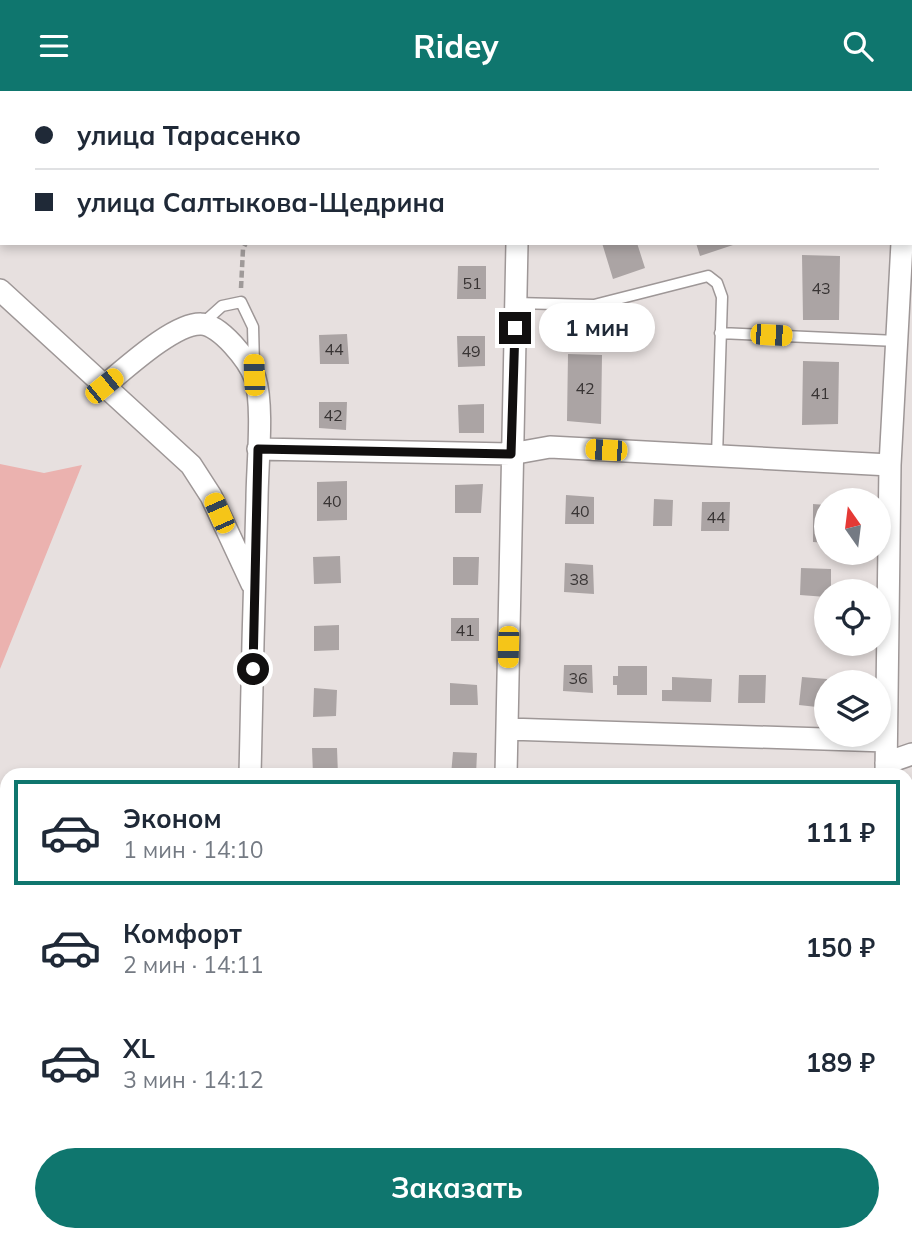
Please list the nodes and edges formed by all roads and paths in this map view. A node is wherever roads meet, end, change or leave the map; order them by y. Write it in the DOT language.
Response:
graph roads {
  1 [pos="245,245"];
  2 [pos="517,245"];
  3 [pos="905,246"];
  4 [pos="0,290"];
  5 [pos="241,303"];
  6 [pos="516,303"];
  7 [pos="202,324"];
  8 [pos="720,333"];
  9 [pos="897,341"];
  10 [pos="254,375"];
  11 [pos="104,386"];
  12 [pos="258,449"];
  13 [pos="511,454"];
  14 [pos="717,456"];
  15 [pos="890,465"];
  16 [pos="254,588"];
  17 [pos="887,670"];
  18 [pos="507,729"];
  19 [pos="814,739"];
  20 [pos="886,747"];
  21 [pos="912,754"];
  22 [pos="250,768"];
  23 [pos="506,768"];
  24 [pos="886,768"];
  25 [pos="888,768"];
  1 -- 5 [label="path"];
  2 -- 6 [label="street"];
  3 -- 9 [label="street"];
  4 -- 11 [label="street"];
  5 -- 7 [label="lane"];
  5 -- 10 [label="lane"];
  6 -- 8 [label="lane"];
  6 -- 13 [label="street"];
  7 -- 10 [label="street"];
  7 -- 11 [label="street"];
  8 -- 9 [label="lane"];
  8 -- 14 [label="lane"];
  9 -- 15 [label="street"];
  10 -- 12 [label="street"];
  11 -- 16 [label="street"];
  12 -- 13 [label="street"];
  12 -- 16 [label="street"];
  13 -- 14 [label="street"];
  13 -- 18 [label="street"];
  14 -- 15 [label="street"];
  15 -- 17 [label="street"];
  16 -- 22 [label="street"];
  18 -- 19 [label="street"];
  18 -- 23 [label="street"];
  20 -- 24 [label="street"];
  21 -- 25 [label="street"];
}
